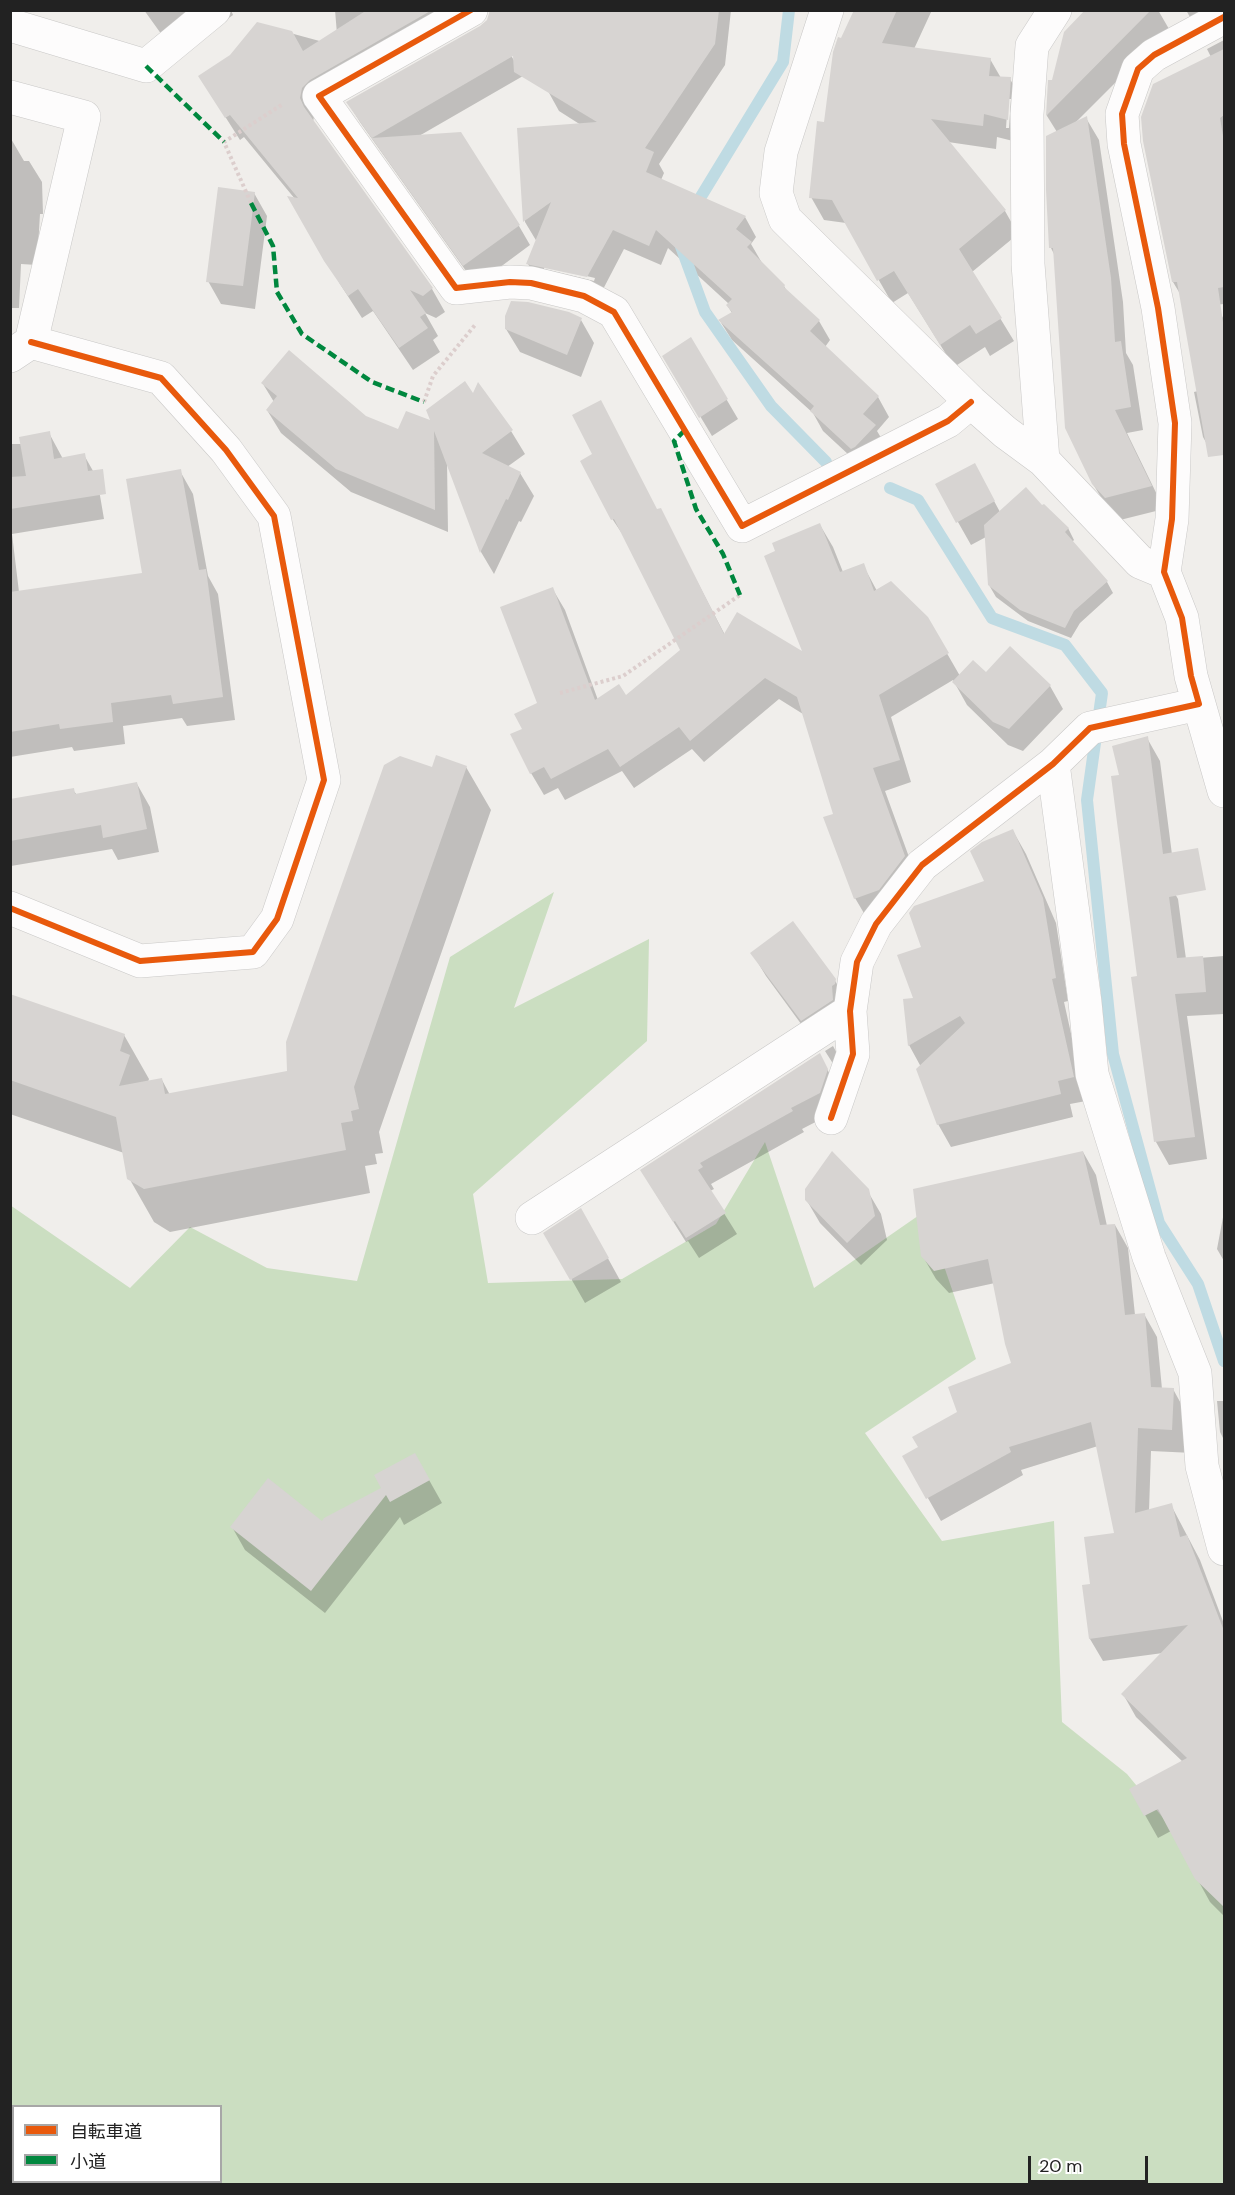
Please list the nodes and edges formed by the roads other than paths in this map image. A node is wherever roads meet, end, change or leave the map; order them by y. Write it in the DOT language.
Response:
graph roads {
  1 [pos="214,10"];
  2 [pos="471,10"];
  3 [pos="827,10"];
  4 [pos="1055,10"];
  5 [pos="1224,17"];
  6 [pos="10,25"];
  7 [pos="10,97"];
  8 [pos="21,349"];
  9 [pos="971,402"];
  10 [pos="1043,460"];
  11 [pos="1164,572"];
  12 [pos="1199,704"];
  13 [pos="1053,764"];
  14 [pos="1224,791"];
  15 [pos="10,908"];
  16 [pos="850,1011"];
  17 [pos="831,1118"];
  18 [pos="532,1218"];
  19 [pos="1224,1549"];
  1 -- 6 [label="street"];
  2 -- 9 [label="street"];
  3 -- 9 [label="street"];
  4 -- 10 [label="street"];
  5 -- 11 [label="street"];
  7 -- 8 [label="street"];
  8 -- 15 [label="street"];
  9 -- 10 [label="street"];
  10 -- 11 [label="street"];
  11 -- 12 [label="street"];
  12 -- 13 [label="street"];
  12 -- 14 [label="street"];
  13 -- 16 [label="street"];
  13 -- 19 [label="street"];
  16 -- 17 [label="street"];
  16 -- 18 [label="street"];
}
